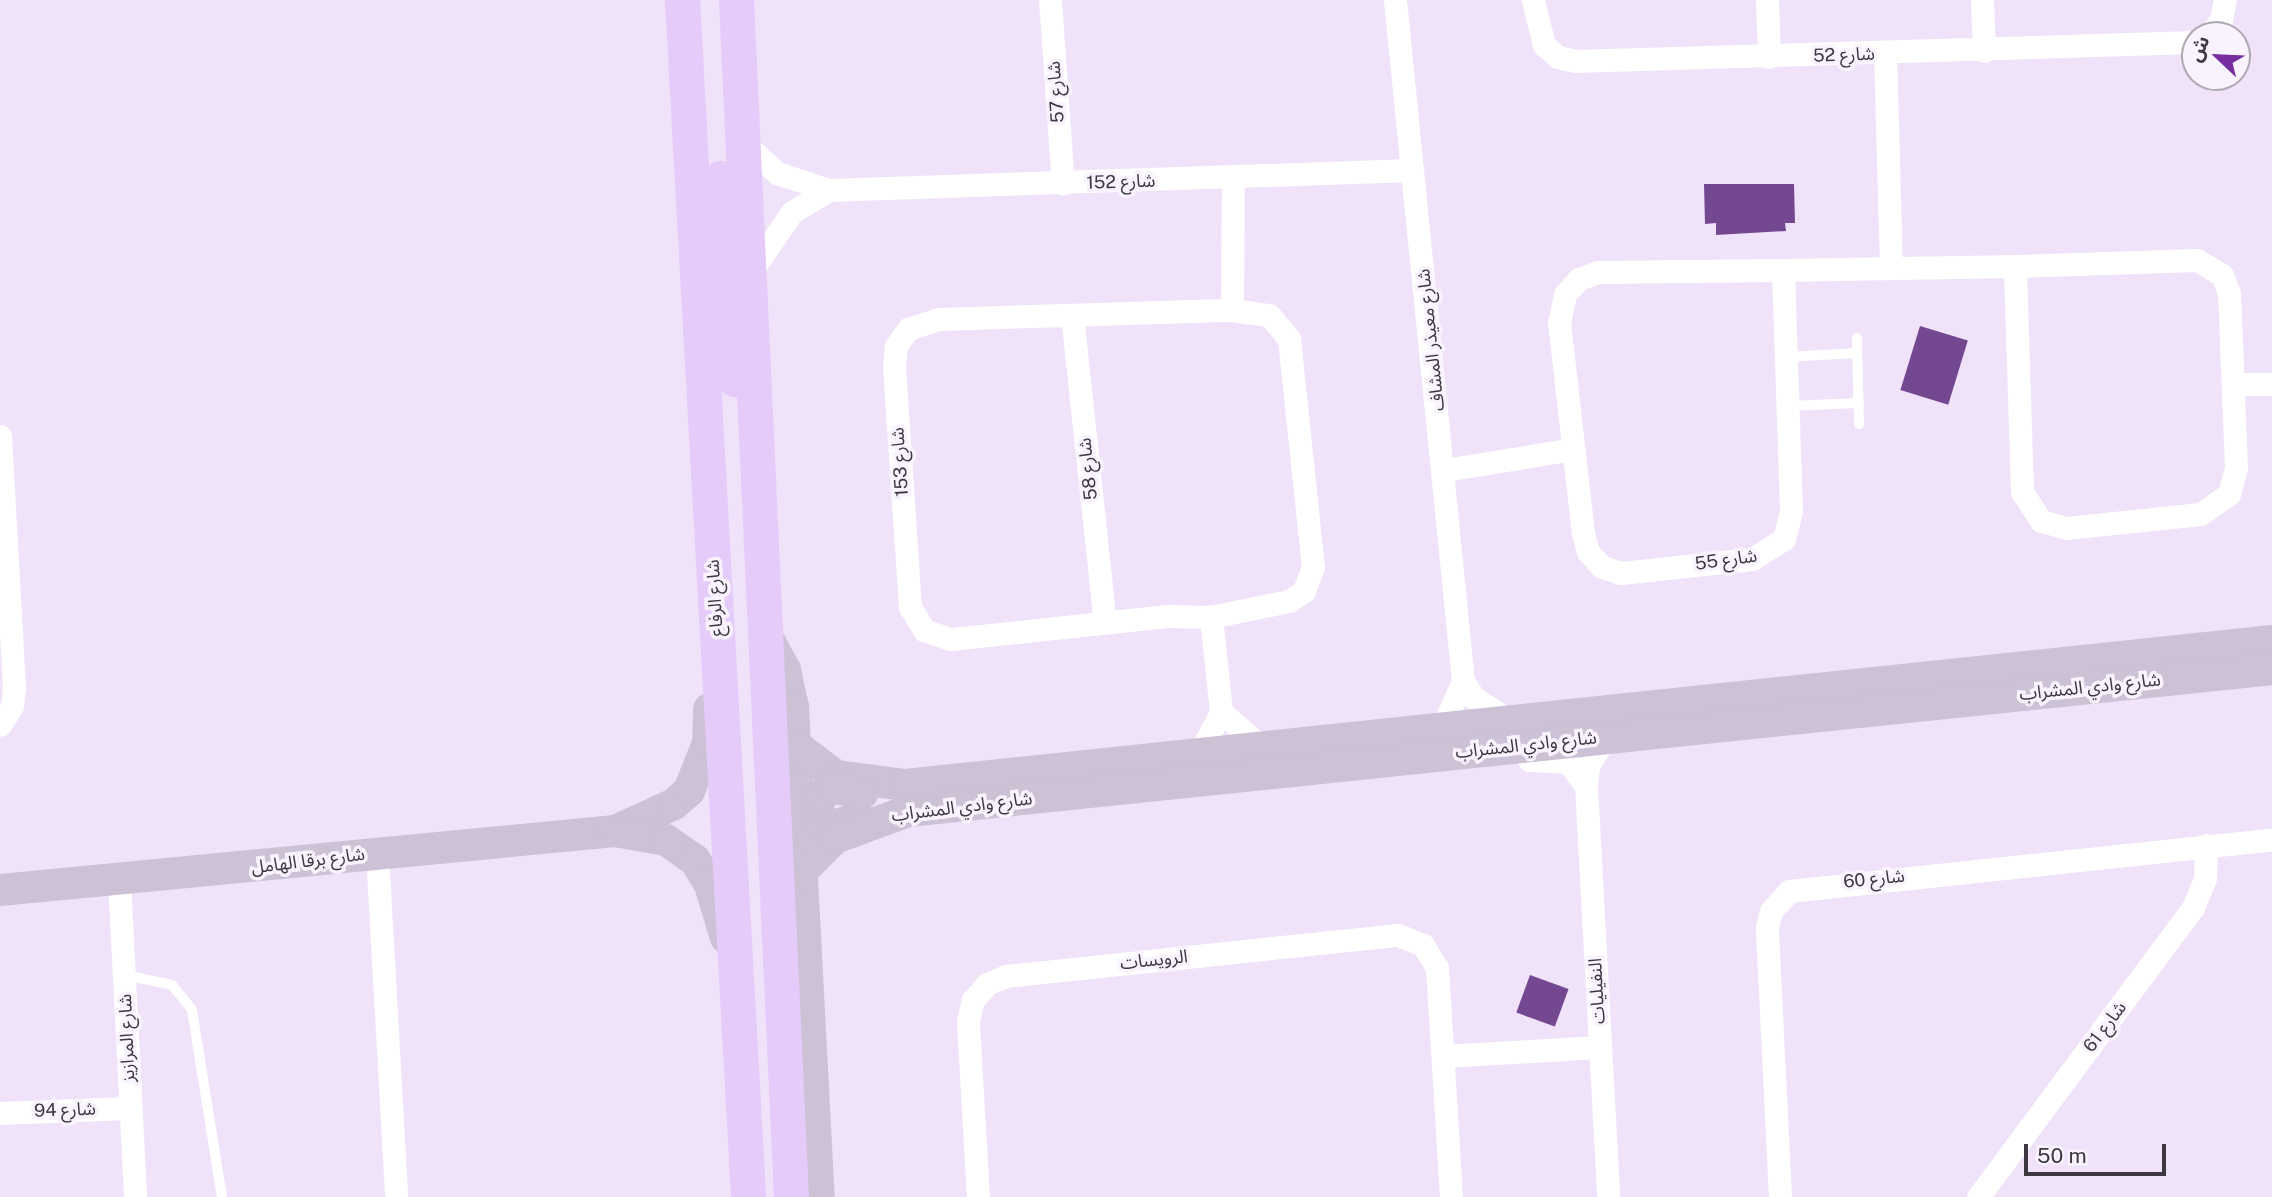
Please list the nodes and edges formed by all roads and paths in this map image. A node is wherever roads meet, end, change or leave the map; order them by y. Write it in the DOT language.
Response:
graph roads {
  1 [pos="682,0"];
  2 [pos="713,0"];
  3 [pos="736,0"];
  4 [pos="1050,0"];
  5 [pos="1395,0"];
  6 [pos="1533,0"];
  7 [pos="1767,0"];
  8 [pos="1982,0"];
  9 [pos="2225,0"];
  10 [pos="2220,21"];
  11 [pos="2181,43"];
  12 [pos="1984,51"];
  13 [pos="1885,53"];
  14 [pos="1769,57"];
  15 [pos="743,142"];
  16 [pos="1412,170"];
  17 [pos="1233,179"];
  18 [pos="1063,184"];
  19 [pos="830,190"];
  20 [pos="2015,266"];
  21 [pos="1891,268"];
  22 [pos="1783,270"];
  23 [pos="751,272"];
  24 [pos="1232,310"];
  25 [pos="1072,315"];
  26 [pos="1857,338"];
  27 [pos="1857,353"];
  28 [pos="1786,357"];
  29 [pos="2233,384"];
  30 [pos="2272,384"];
  31 [pos="1858,402"];
  32 [pos="1787,406"];
  33 [pos="1859,424"];
  34 [pos="0,436"];
  35 [pos="1573,449"];
  36 [pos="758,468"];
  37 [pos="1445,470"];
  38 [pos="2,533"];
  39 [pos="1211,617"];
  40 [pos="717,618"];
  41 [pos="1105,622"];
  42 [pos="762,627"];
  43 [pos="2272,641"];
  44 [pos="2272,668"];
  45 [pos="1463,681"];
  46 [pos="1221,712"];
  47 [pos="1507,719"];
  48 [pos="0,725"];
  49 [pos="1606,736"];
  50 [pos="1443,740"];
  51 [pos="795,745"];
  52 [pos="1261,746"];
  53 [pos="1200,752"];
  54 [pos="1586,786"];
  55 [pos="906,798"];
  56 [pos="615,831"];
  57 [pos="2272,839"];
  58 [pos="2206,845"];
  59 [pos="377,853"];
  60 [pos="799,874"];
  61 [pos="119,878"];
  62 [pos="0,890"];
  63 [pos="125,975"];
  64 [pos="737,976"];
  65 [pos="1600,1047"];
  66 [pos="1443,1056"];
  67 [pos="130,1108"];
  68 [pos="0,1113"];
  69 [pos="135,1197"];
  70 [pos="222,1197"];
  71 [pos="396,1197"];
  72 [pos="748,1197"];
  73 [pos="791,1197"];
  74 [pos="819,1197"];
  75 [pos="978,1197"];
  76 [pos="1451,1197"];
  77 [pos="1608,1197"];
  78 [pos="1780,1197"];
  79 [pos="1978,1197"];
  1 -- 40 [label="main road, شارع الرفاع"];
  2 -- 36 [label="main road"];
  3 -- 15 [label="main road"];
  4 -- 18 [label="street, شارع 57"];
  5 -- 16 [label="street, شارع معيذر المشاف"];
  6 -- 14 [label="street, شارع 52"];
  7 -- 14 [label="street"];
  8 -- 12 [label="street"];
  9 -- 10 [label="street"];
  11 -- 12 [label="street, شارع 52"];
  12 -- 13 [label="street, شارع 52"];
  13 -- 14 [label="street, شارع 52"];
  13 -- 21 [label="street"];
  15 -- 19 [label="street, شارع 152"];
  15 -- 23 [label="main road"];
  16 -- 17 [label="street, شارع 152"];
  16 -- 37 [label="street, شارع معيذر المشاف"];
  17 -- 18 [label="street, شارع 152"];
  17 -- 24 [label="street"];
  18 -- 19 [label="street, شارع 152"];
  19 -- 23 [label="street, شارع 152"];
  20 -- 21 [label="street, شارع 55"];
  20 -- 29 [label="street, شارع 55"];
  20 -- 29 [label="street, شارع 55"];
  21 -- 22 [label="street, شارع 55"];
  22 -- 28 [label="street, شارع 55"];
  22 -- 35 [label="street, شارع 55"];
  23 -- 36 [label="main road"];
  24 -- 25 [label="street, شارع 153"];
  24 -- 39 [label="street, شارع 153"];
  25 -- 41 [label="street, شارع 58"];
  25 -- 41 [label="street, شارع 153"];
  26 -- 27 [label="lane"];
  27 -- 28 [label="lane"];
  27 -- 31 [label="lane"];
  28 -- 32 [label="street, شارع 55"];
  29 -- 30 [label="street"];
  31 -- 32 [label="lane"];
  31 -- 33 [label="lane"];
  32 -- 35 [label="street, شارع 55"];
  34 -- 38 [label="street"];
  35 -- 37 [label="street"];
  36 -- 42 [label="main road"];
  37 -- 45 [label="street, شارع معيذر المشاف"];
  38 -- 48 [label="street"];
  39 -- 41 [label="street, شارع 153"];
  39 -- 46 [label="street"];
  40 -- 56 [label="street, شارع برقا الهامل"];
  40 -- 64 [label="main road, شارع الرفاع"];
  42 -- 51 [label="street"];
  42 -- 73 [label="main road"];
  43 -- 47 [label="street, شارع وادي المشراب"];
  44 -- 49 [label="street, شارع وادي المشراب"];
  45 -- 47 [label="street"];
  45 -- 50 [label="street, شارع معيذر المشاف"];
  46 -- 52 [label="street"];
  46 -- 53 [label="street"];
  47 -- 50 [label="street, شارع وادي المشراب"];
  49 -- 50 [label="street, شارع وادي المشراب"];
  49 -- 54 [label="street, النفيليات"];
  50 -- 52 [label="street, شارع وادي المشراب"];
  50 -- 54 [label="street"];
  50 -- 55 [label="street, شارع وادي المشراب"];
  51 -- 55 [label="street, شارع وادي المشراب"];
  51 -- 60 [label="street"];
  52 -- 53 [label="street, شارع وادي المشراب"];
  53 -- 55 [label="street, شارع وادي المشراب"];
  54 -- 65 [label="street, النفيليات"];
  55 -- 60 [label="street, شارع وادي المشراب"];
  56 -- 59 [label="street, شارع برقا الهامل"];
  56 -- 64 [label="street, شارع برقا الهامل"];
  57 -- 58 [label="street, شارع 60"];
  58 -- 78 [label="street, شارع 60"];
  58 -- 79 [label="street, شارع 61"];
  59 -- 61 [label="street, شارع برقا الهامل"];
  59 -- 71 [label="street"];
  60 -- 74 [label="street"];
  61 -- 62 [label="street, شارع برقا الهامل"];
  61 -- 63 [label="street, شارع المرازيز"];
  63 -- 67 [label="street, شارع المرازيز"];
  63 -- 70 [label="lane"];
  64 -- 72 [label="main road, شارع الرفاع"];
  65 -- 66 [label="street"];
  65 -- 77 [label="street, النفيليات"];
  66 -- 75 [label="street, الرويسات"];
  66 -- 76 [label="street, الرويسات"];
  67 -- 68 [label="street, شارع 94"];
  67 -- 69 [label="street, شارع المرازيز"];
}
